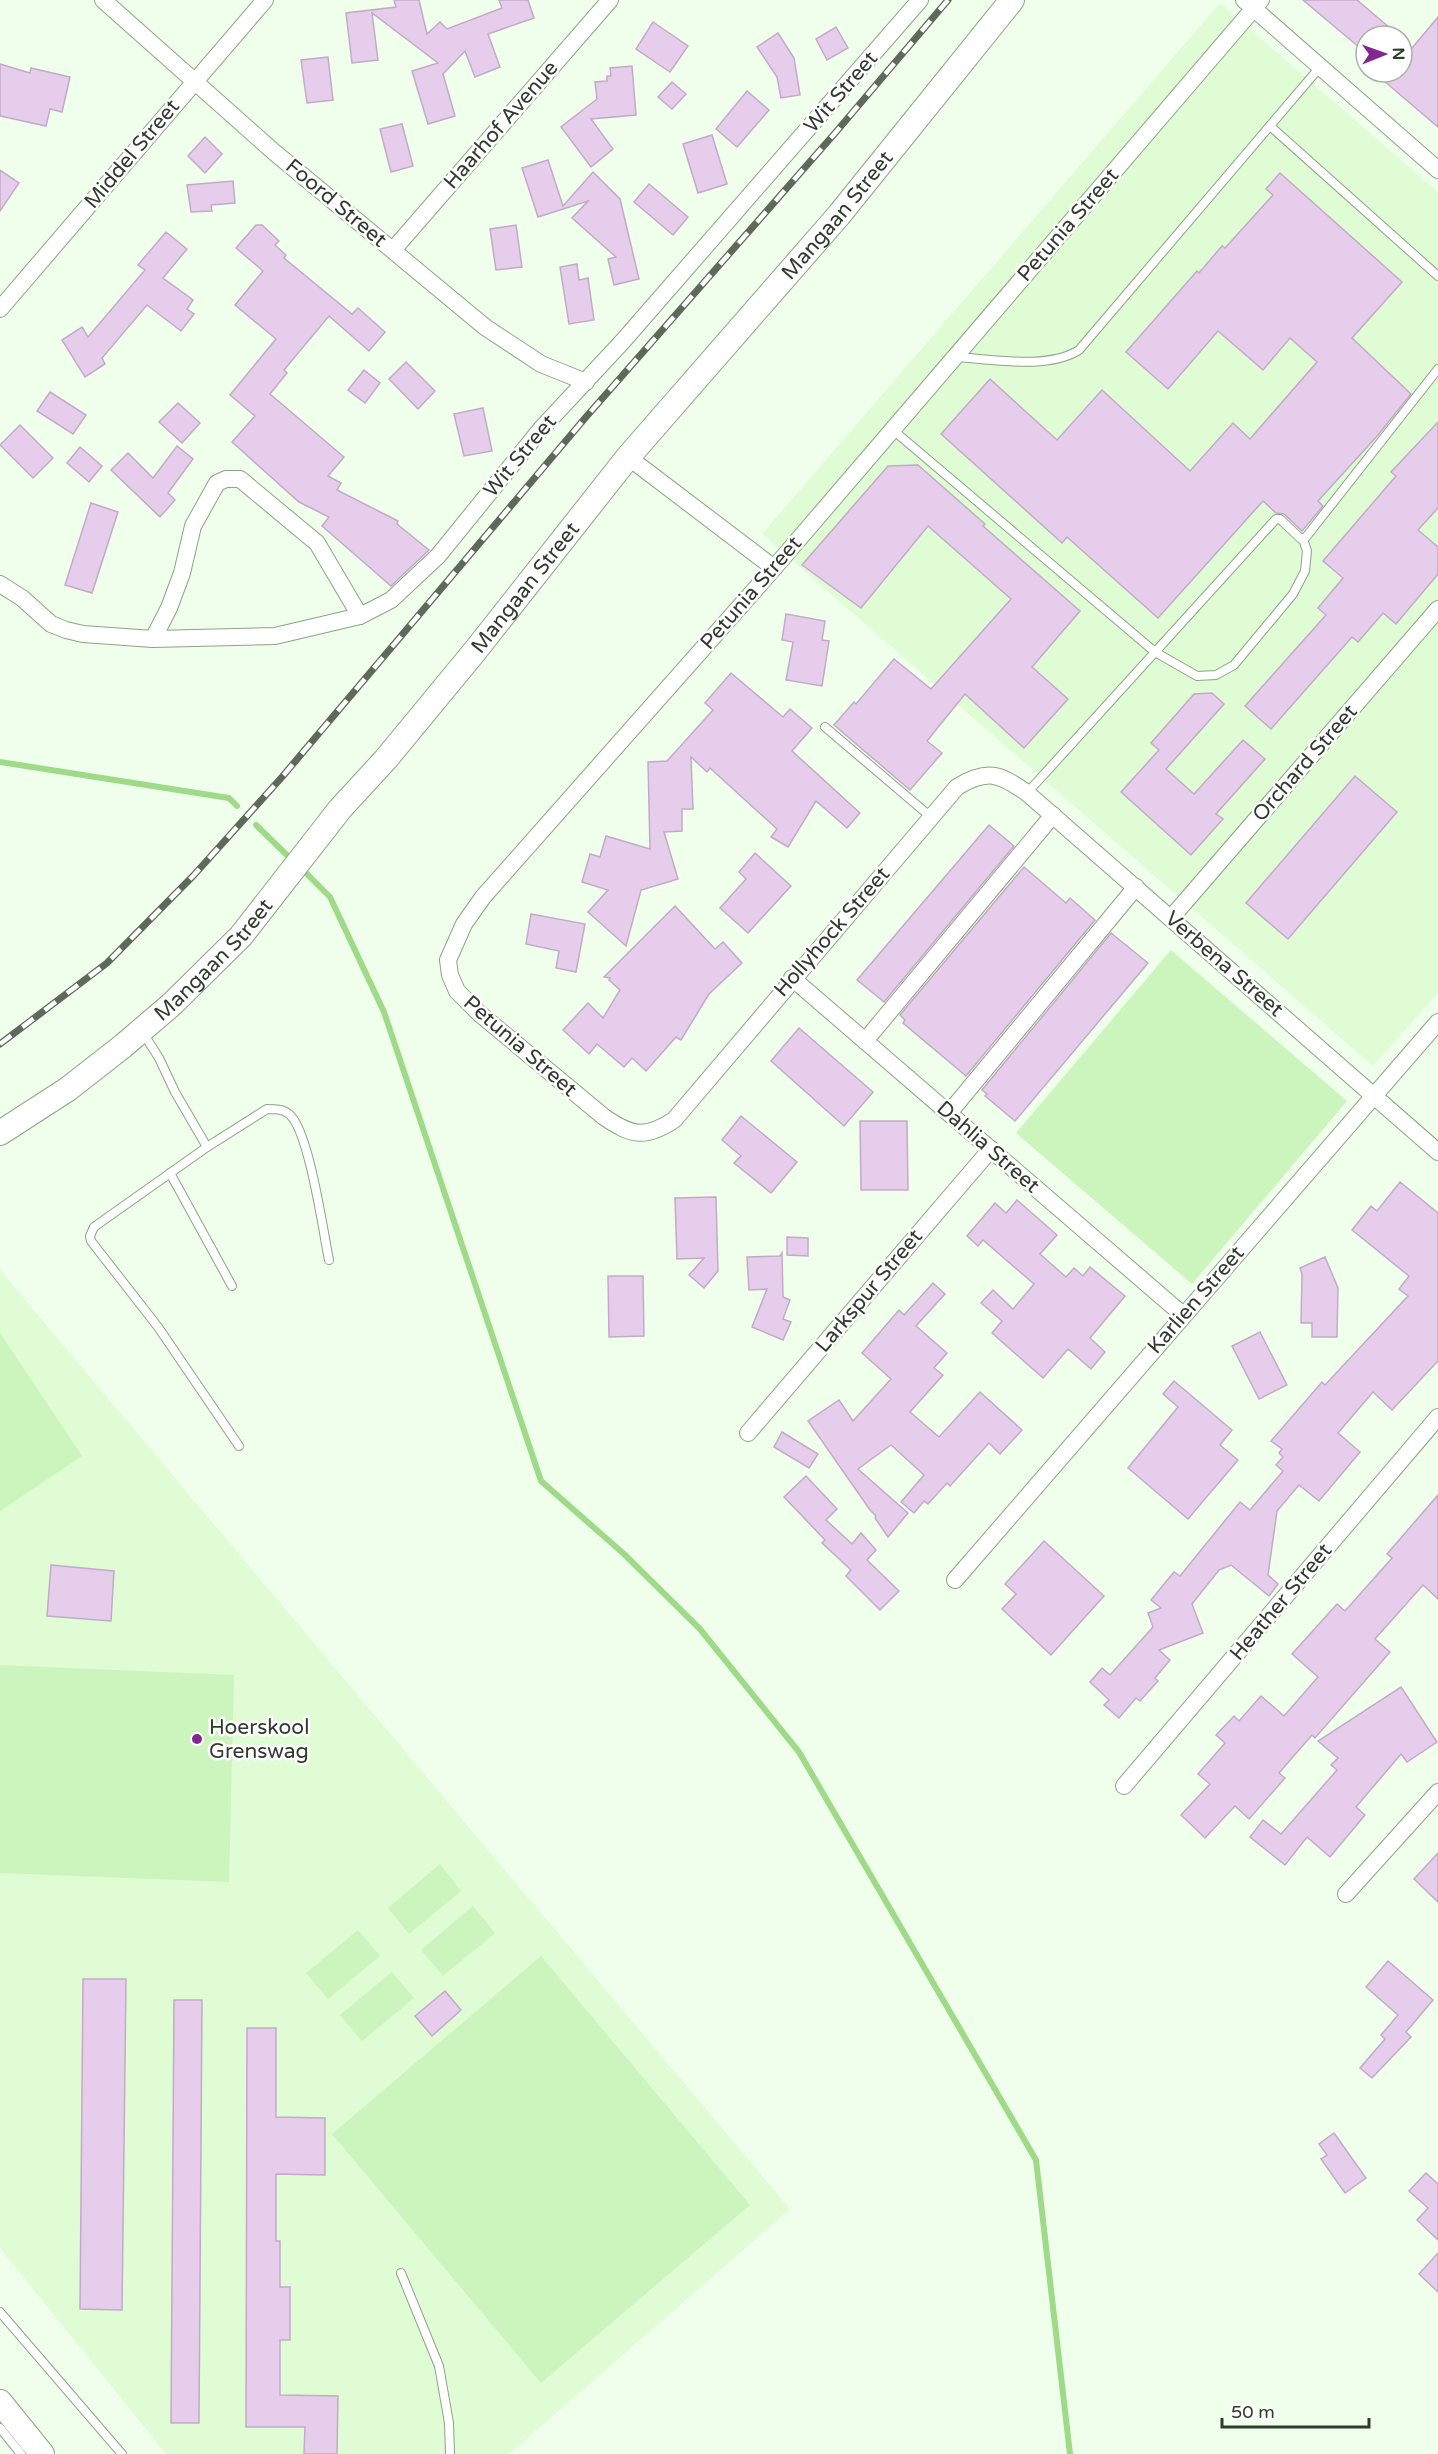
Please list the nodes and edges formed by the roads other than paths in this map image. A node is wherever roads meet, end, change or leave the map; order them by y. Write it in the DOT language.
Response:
graph roads {
  1 [pos="103,0"];
  2 [pos="265,0"];
  3 [pos="609,0"];
  4 [pos="920,0"];
  5 [pos="1012,0"];
  6 [pos="1253,3"];
  7 [pos="1320,67"];
  8 [pos="194,81"];
  9 [pos="1270,126"];
  10 [pos="1438,170"];
  11 [pos="393,250"];
  12 [pos="1438,276"];
  13 [pos="0,309"];
  14 [pos="955,357"];
  15 [pos="1438,369"];
  16 [pos="586,382"];
  17 [pos="893,430"];
  18 [pos="628,457"];
  19 [pos="1303,539"];
  20 [pos="774,568"];
  21 [pos="0,584"];
  22 [pos="1438,609"];
  23 [pos="360,616"];
  24 [pos="153,639"];
  25 [pos="1155,652"];
  26 [pos="825,727"];
  27 [pos="1008,779"];
  28 [pos="1027,793"];
  29 [pos="1053,815"];
  30 [pos="931,817"];
  31 [pos="1136,887"];
  32 [pos="1171,918"];
  33 [pos="792,978"];
  34 [pos="1438,1022"];
  35 [pos="141,1030"];
  36 [pos="865,1041"];
  37 [pos="1373,1096"];
  38 [pos="949,1113"];
  39 [pos="674,1119"];
  40 [pos="0,1133"];
  41 [pos="207,1147"];
  42 [pos="991,1149"];
  43 [pos="1438,1152"];
  44 [pos="170,1173"];
  45 [pos="329,1260"];
  46 [pos="232,1286"];
  47 [pos="1183,1315"];
  48 [pos="1438,1417"];
  49 [pos="748,1433"];
  50 [pos="239,1446"];
  51 [pos="956,1580"];
  52 [pos="1124,1786"];
  53 [pos="1438,1792"];
  54 [pos="1347,1894"];
  55 [pos="401,2273"];
  56 [pos="0,2312"];
  57 [pos="0,2402"];
  58 [pos="0,2428"];
  59 [pos="21,2454"];
  60 [pos="42,2454"];
  61 [pos="122,2454"];
  62 [pos="450,2454"];
  1 -- 8 [label="street, Foord Street"];
  2 -- 8 [label="street, Middel Street"];
  3 -- 11 [label="street, Haarhof Avenue"];
  4 -- 16 [label="street, Wit Street"];
  5 -- 18 [label="street, Mangaan Street"];
  6 -- 7 [label="street"];
  6 -- 14 [label="street, Petunia Street"];
  7 -- 9 [label="lane"];
  7 -- 10 [label="street"];
  8 -- 11 [label="street, Foord Street"];
  8 -- 13 [label="street, Middel Street"];
  9 -- 12 [label="lane"];
  9 -- 14 [label="lane"];
  11 -- 16 [label="street, Foord Street"];
  14 -- 17 [label="street, Petunia Street"];
  15 -- 19 [label="lane"];
  16 -- 23 [label="street, Wit Street"];
  17 -- 20 [label="street, Petunia Street"];
  17 -- 25 [label="lane"];
  18 -- 20 [label="street"];
  18 -- 35 [label="street, Mangaan Street"];
  19 -- 25 [label="lane"];
  19 -- 25 [label="lane"];
  20 -- 39 [label="street, Petunia Street"];
  21 -- 24 [label="street, Wit Street"];
  22 -- 32 [label="street, Orchard Street"];
  23 -- 24 [label="street, Wit Street"];
  23 -- 24 [label="street"];
  25 -- 28 [label="lane"];
  26 -- 30 [label="lane"];
  27 -- 28 [label="street, Verbena Street"];
  27 -- 30 [label="street, Hollyhock Street"];
  28 -- 29 [label="street, Verbena Street"];
  29 -- 31 [label="street, Verbena Street"];
  29 -- 36 [label="street"];
  30 -- 33 [label="street, Hollyhock Street"];
  31 -- 32 [label="street, Verbena Street"];
  31 -- 38 [label="street"];
  32 -- 37 [label="street, Verbena Street"];
  33 -- 36 [label="street, Dahlia Street"];
  33 -- 39 [label="street, Hollyhock Street"];
  34 -- 37 [label="street, Karlien Street"];
  35 -- 40 [label="street, Mangaan Street"];
  35 -- 41 [label="lane"];
  36 -- 38 [label="street, Dahlia Street"];
  37 -- 43 [label="street, Verbena Street"];
  37 -- 47 [label="street, Karlien Street"];
  38 -- 42 [label="street, Dahlia Street"];
  41 -- 44 [label="lane"];
  41 -- 45 [label="lane"];
  42 -- 47 [label="street, Dahlia Street"];
  42 -- 49 [label="street, Larkspur Street"];
  44 -- 46 [label="lane"];
  44 -- 50 [label="lane"];
  47 -- 51 [label="street, Karlien Street"];
  48 -- 52 [label="street, Heather Street"];
  53 -- 54 [label="street"];
  55 -- 62 [label="lane"];
  56 -- 61 [label="lane"];
  57 -- 60 [label="street"];
  58 -- 59 [label="lane"];
}
